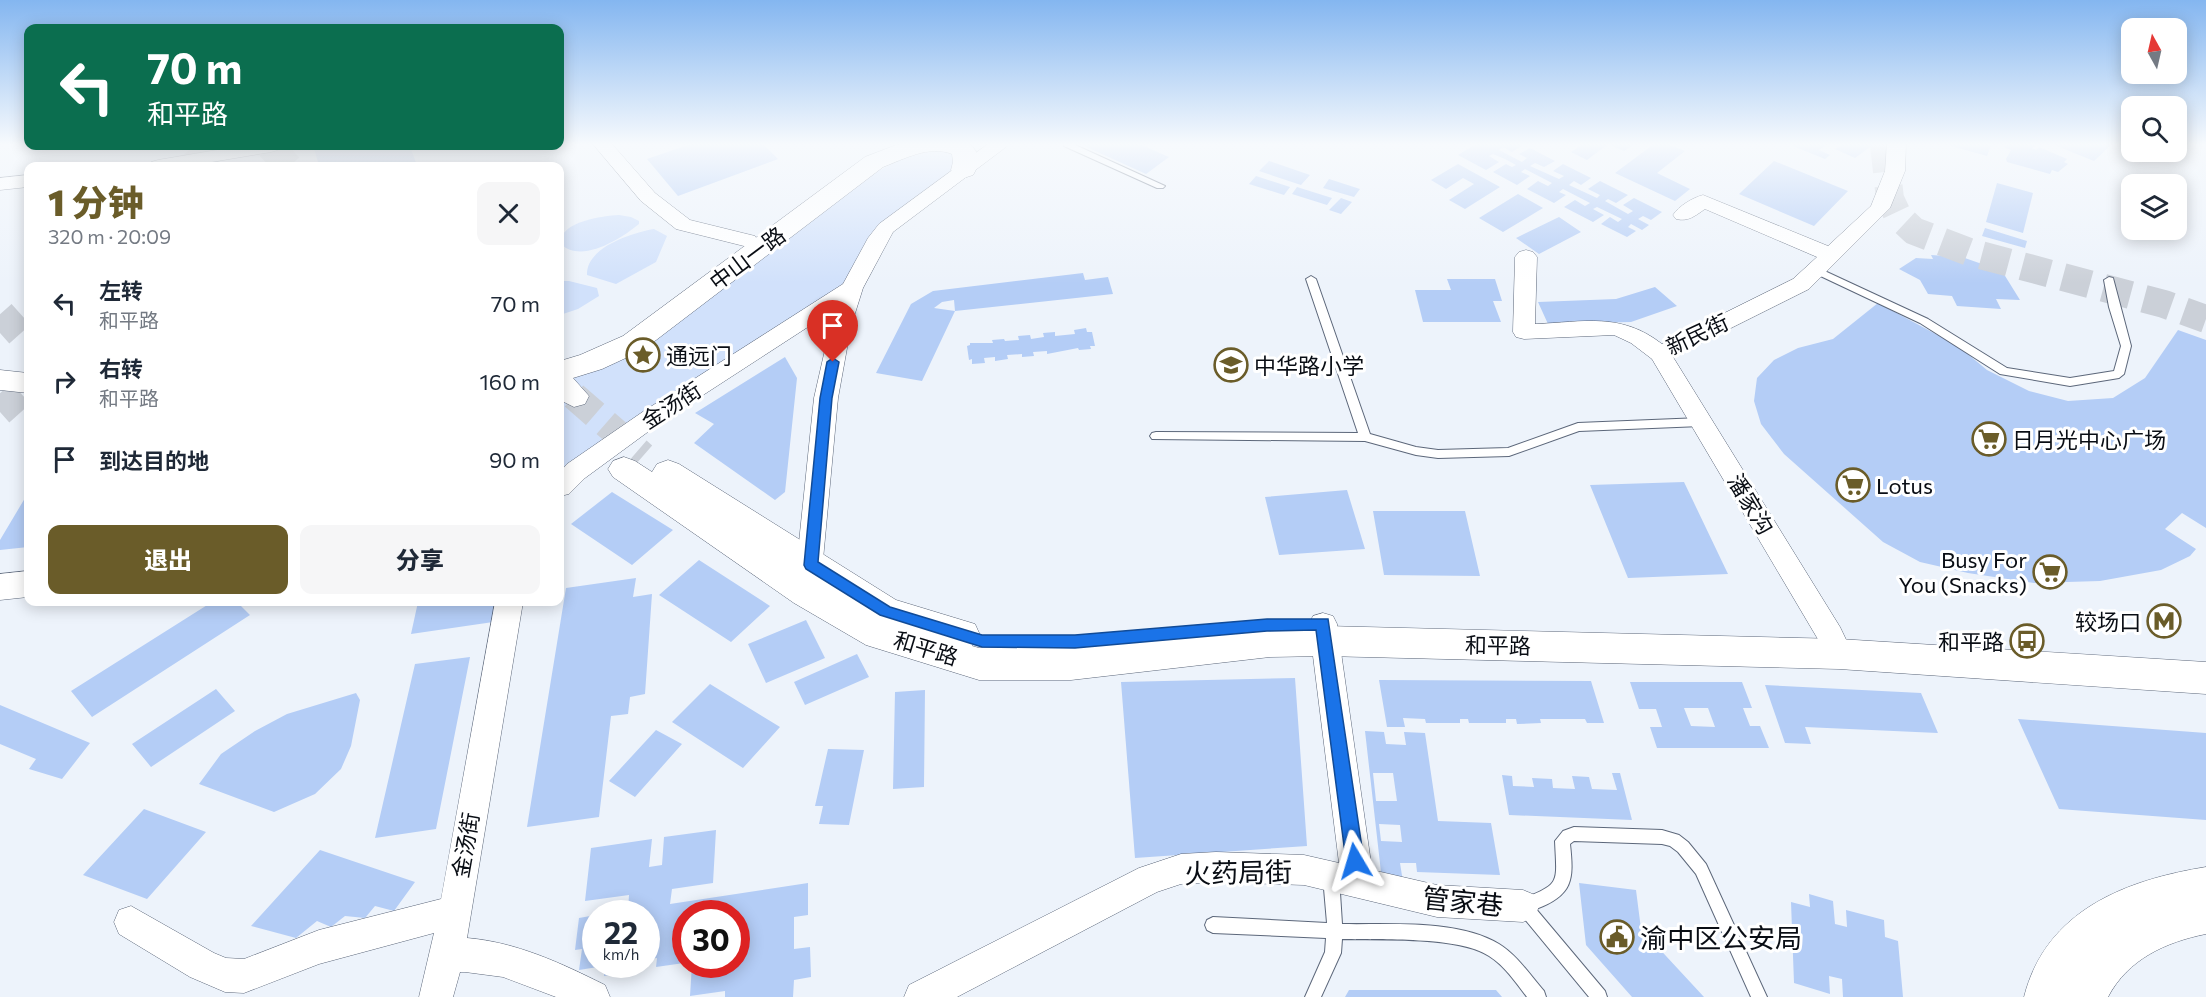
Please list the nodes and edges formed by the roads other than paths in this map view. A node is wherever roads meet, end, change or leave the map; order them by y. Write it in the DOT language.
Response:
graph roads {
  1 [pos="643,191"];
  2 [pos="819,191"];
  3 [pos="836,191"];
  4 [pos="931,191"];
  5 [pos="1887,191"];
  6 [pos="1683,215"];
  7 [pos="748,241"];
  8 [pos="1526,257"];
  9 [pos="1823,262"];
  10 [pos="1311,279"];
  11 [pos="2109,280"];
  12 [pos="852,288"];
  13 [pos="564,354"];
  14 [pos="1660,354"];
  15 [pos="0,362"];
  16 [pos="24,364"];
  17 [pos="0,380"];
  18 [pos="24,382"];
  19 [pos="564,383"];
  20 [pos="1701,422"];
  21 [pos="1156,436"];
  22 [pos="1365,437"];
  23 [pos="633,463"];
  24 [pos="564,484"];
  25 [pos="809,579"];
  26 [pos="24,584"];
  27 [pos="0,587"];
  28 [pos="508,606"];
  29 [pos="1324,632"];
  30 [pos="1834,644"];
  31 [pos="2206,661"];
  32 [pos="2206,678"];
  33 [pos="1344,879"];
  34 [pos="2206,886"];
  35 [pos="1523,906"];
  36 [pos="454,912"];
  37 [pos="2206,914"];
  38 [pos="131,922"];
  39 [pos="1213,925"];
  40 [pos="1335,931"];
  41 [pos="447,956"];
  42 [pos="436,997"];
  43 [pos="593,997"];
  44 [pos="921,997"];
  45 [pos="1313,997"];
  46 [pos="1538,997"];
  47 [pos="1599,997"];
  48 [pos="1759,997"];
  49 [pos="2045,997"];
  50 [pos="2085,997"];
  1 -- 7 [label="street"];
  2 -- 7 [label="main road, 中山一路"];
  3 -- 19 [label="main road, 中山一路"];
  4 -- 12 [label="street, 金汤街"];
  5 -- 9 [label="street, 新民街"];
  6 -- 9 [label="street"];
  7 -- 13 [label="main road, 中山一路"];
  8 -- 14 [label="street, 新民街"];
  9 -- 11 [label="lane"];
  9 -- 14 [label="street, 新民街"];
  10 -- 22 [label="lane"];
  12 -- 24 [label="street, 金汤街"];
  12 -- 25 [label="street"];
  14 -- 20 [label="street, 潘家沟"];
  15 -- 16 [label="main road"];
  17 -- 18 [label="main road"];
  20 -- 22 [label="lane"];
  20 -- 30 [label="street, 潘家沟"];
  21 -- 22 [label="lane"];
  23 -- 25 [label="main road, 和平路"];
  25 -- 29 [label="main road, 和平路"];
  26 -- 27 [label="street"];
  28 -- 36 [label="street, 金汤街"];
  29 -- 30 [label="main road, 和平路"];
  29 -- 33 [label="street"];
  30 -- 31 [label="main road, 和平路"];
  30 -- 32 [label="main road, 和平路"];
  33 -- 35 [label="street, 管家巷"];
  33 -- 40 [label="lane"];
  33 -- 44 [label="street, 火药局街"];
  34 -- 49 [label="street"];
  35 -- 47 [label="lane, 管家巷"];
  35 -- 48 [label="lane"];
  36 -- 38 [label="street"];
  36 -- 41 [label="street, 金汤街"];
  37 -- 50 [label="street"];
  39 -- 40 [label="lane"];
  40 -- 45 [label="lane"];
  40 -- 46 [label="lane"];
  41 -- 42 [label="street, 金汤街"];
  41 -- 43 [label="street"];
}
